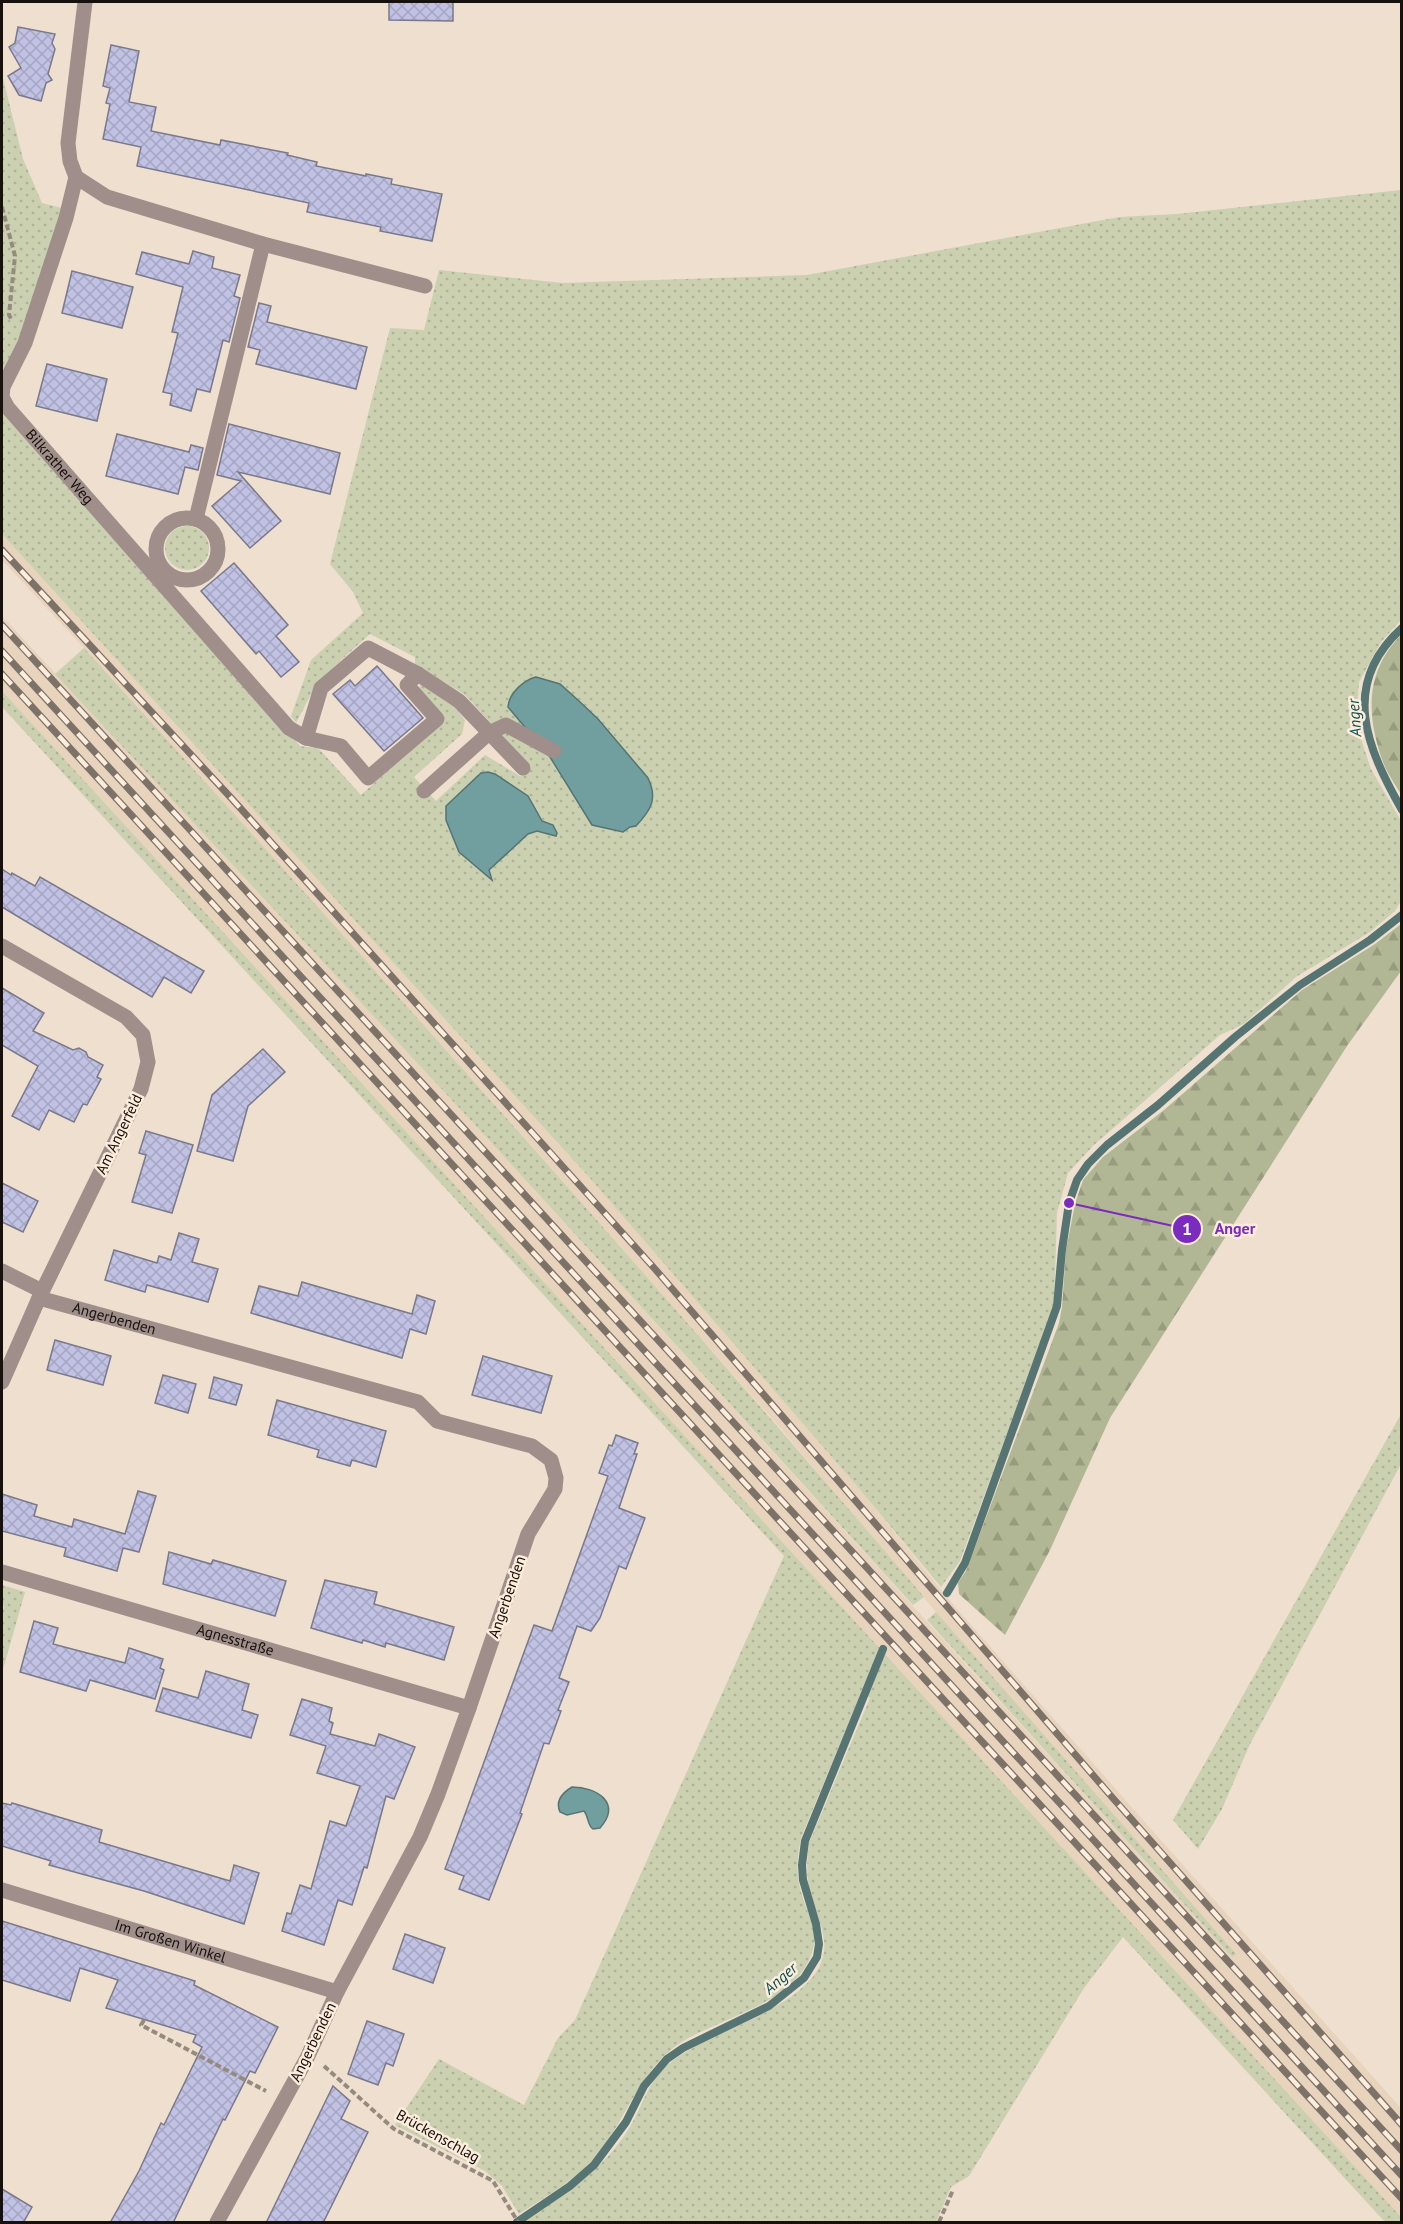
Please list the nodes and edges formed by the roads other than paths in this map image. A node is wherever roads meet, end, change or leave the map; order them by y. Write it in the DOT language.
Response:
graph roads {
  1 [pos="85,2"];
  2 [pos="76,177"];
  3 [pos="263,244"];
  4 [pos="425,286"];
  5 [pos="196,519"];
  6 [pos="159,571"];
  7 [pos="418,674"];
  8 [pos="489,733"];
  9 [pos="306,738"];
  10 [pos="554,751"];
  11 [pos="523,768"];
  12 [pos="424,791"];
  13 [pos="2,945"];
  14 [pos="2,1271"];
  15 [pos="40,1294"];
  16 [pos="2,1382"];
  17 [pos="2,1572"];
  18 [pos="469,1708"];
  19 [pos="2,1890"];
  20 [pos="337,1992"];
  21 [pos="217,2223"];
  1 -- 2 [label="street, Bilkrather Weg"];
  2 -- 3 [label="street"];
  2 -- 6 [label="street, Bilkrather Weg"];
  3 -- 4 [label="street"];
  3 -- 5 [label="street"];
  5 -- 6 [label="street"];
  5 -- 6 [label="street, Bilkrather Weg"];
  6 -- 9 [label="street, Bilkrather Weg"];
  7 -- 8 [label="street"];
  7 -- 9 [label="street"];
  7 -- 9 [label="street, Bilkrather Weg"];
  8 -- 10 [label="street"];
  8 -- 11 [label="street"];
  8 -- 12 [label="street"];
  13 -- 15 [label="street, Am Angerfeld"];
  14 -- 15 [label="street, Angerbenden"];
  15 -- 16 [label="street, Am Angerfeld"];
  15 -- 18 [label="street, Angerbenden"];
  17 -- 18 [label="street, Agnesstraße"];
  18 -- 20 [label="street, Angerbenden"];
  19 -- 20 [label="street, Im Großen Winkel"];
  20 -- 21 [label="street, Angerbenden"];
}
